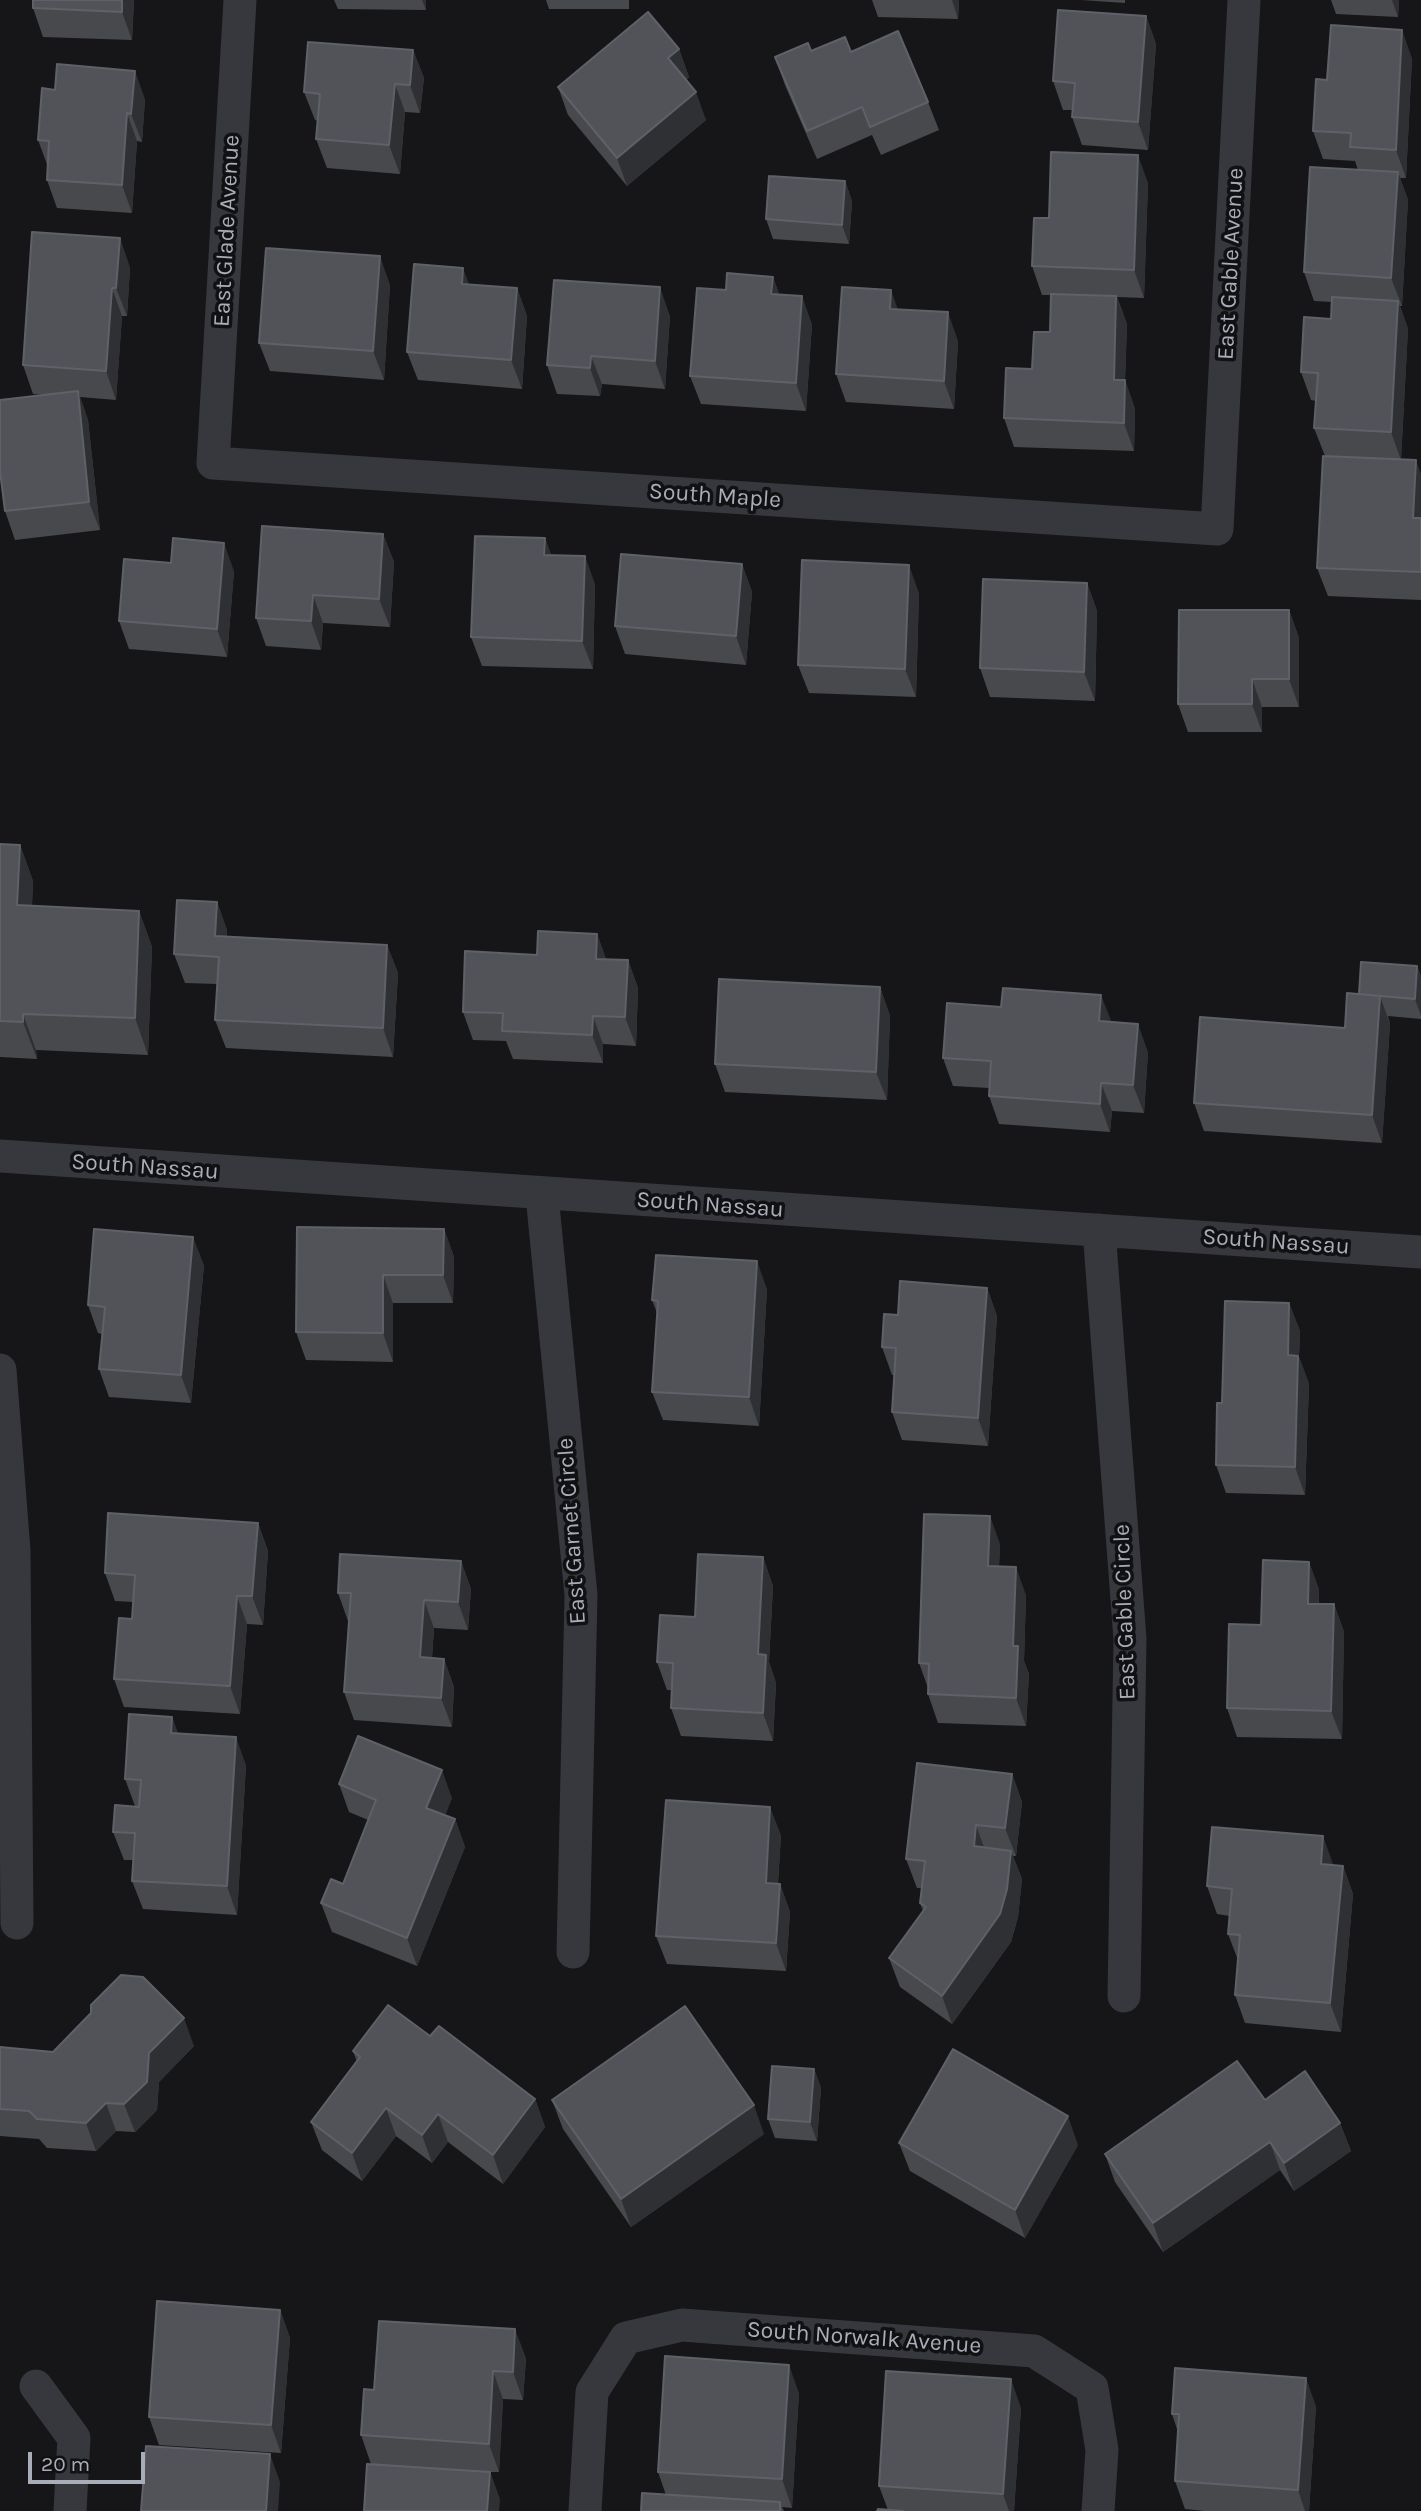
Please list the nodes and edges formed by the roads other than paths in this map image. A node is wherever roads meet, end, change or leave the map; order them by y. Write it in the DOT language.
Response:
graph roads {
  1 [pos="240,0"];
  2 [pos="1244,0"];
  3 [pos="213,463"];
  4 [pos="1217,529"];
  5 [pos="0,1156"];
  6 [pos="542,1195"];
  7 [pos="1099,1230"];
  8 [pos="1421,1252"];
  9 [pos="0,1370"];
  10 [pos="17,1923"];
  11 [pos="573,1952"];
  12 [pos="1124,1996"];
  13 [pos="36,2386"];
  14 [pos="70,2511"];
  15 [pos="584,2511"];
  16 [pos="1098,2511"];
  1 -- 3 [label="street, East Glade Avenue"];
  2 -- 4 [label="street, East Gable Avenue"];
  3 -- 4 [label="street, South Maple"];
  5 -- 6 [label="street, South Nassau"];
  6 -- 7 [label="street, South Nassau"];
  6 -- 11 [label="street, East Garnet Circle"];
  7 -- 8 [label="street, South Nassau"];
  7 -- 12 [label="street, East Gable Circle"];
  9 -- 10 [label="street"];
  13 -- 14 [label="street"];
  15 -- 16 [label="street, South Norwalk Avenue"];
}
